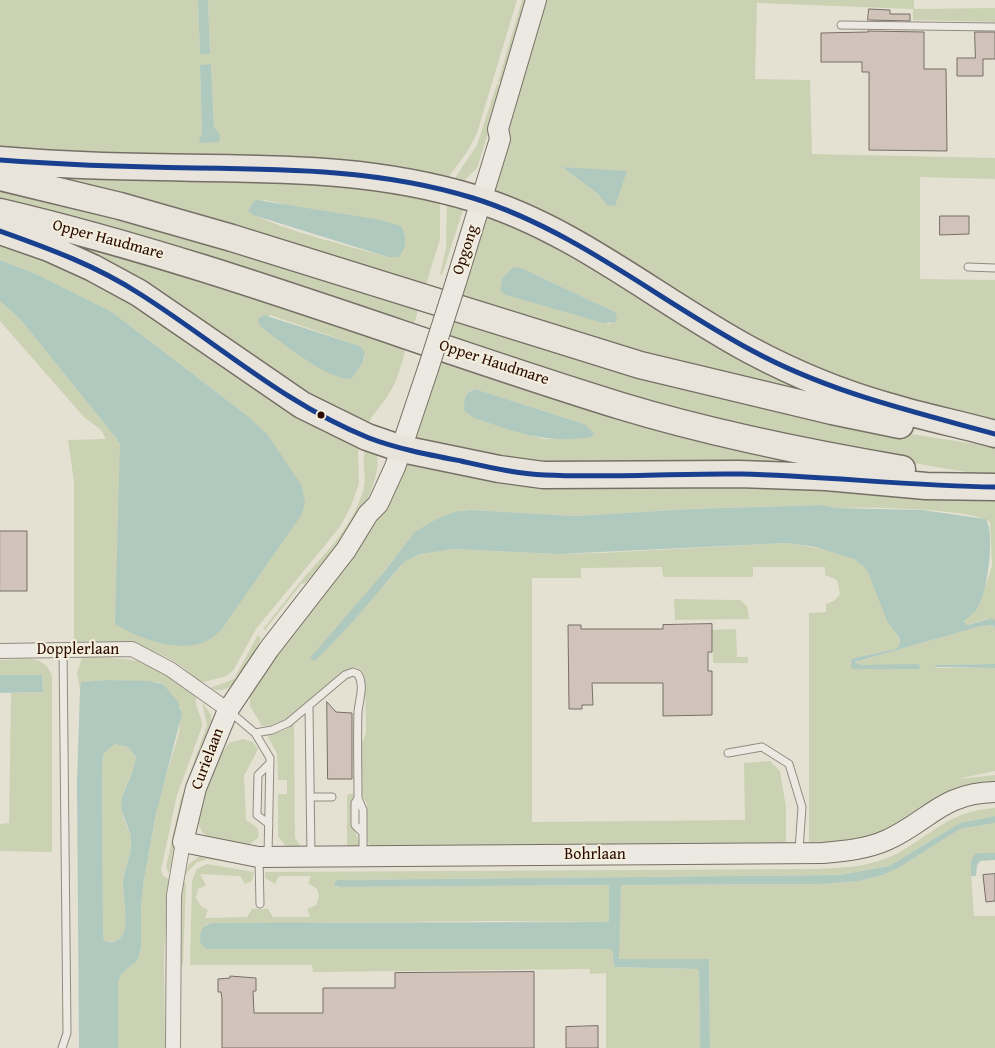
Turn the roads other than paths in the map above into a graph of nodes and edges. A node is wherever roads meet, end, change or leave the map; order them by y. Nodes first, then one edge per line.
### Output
1 (536, 0) edge
2 (841, 25) dead end
3 (995, 27) edge
4 (0, 160) edge
5 (0, 176) edge
6 (477, 199) junction
7 (0, 212) edge
8 (0, 231) edge
9 (968, 267) dead end
10 (995, 268) edge
11 (422, 367) joint
12 (995, 434) edge
13 (995, 440) edge
14 (396, 448) junction
15 (995, 486) edge
16 (63, 649) junction
17 (0, 651) edge
18 (309, 706) junction
19 (228, 710) junction
20 (255, 733) junction
21 (728, 754) dead end
22 (270, 763) junction
23 (995, 792) edge
24 (310, 797) junction
25 (332, 797) dead end
26 (269, 824) junction
27 (182, 842) junction
28 (799, 853) junction
29 (263, 856) junction
30 (310, 856) junction
31 (363, 856) junction
32 (260, 904) dead end
33 (62, 1048) edge
34 (174, 1048) edge

1 - 6 main road, Opgong
2 - 3 lane
4 - 6 highway
5 - 13 highway
6 - 11 main road, Opgong, bridge
6 - 12 highway
7 - 15 highway, Opper Haudmare
8 - 14 highway
9 - 10 lane
11 - 14 main road, Curielaan
14 - 15 highway
14 - 19 main road, Curielaan
16 - 17 street, Dopplerlaan
16 - 19 street, Dopplerlaan
16 - 33 lane
18 - 20 lane
18 - 24 lane
18 - 31 lane
19 - 20 lane
19 - 27 main road, Curielaan
20 - 22 lane
21 - 28 lane
22 - 26 lane
22 - 26 lane
23 - 28 main road, Bohrlaan
24 - 25 lane
24 - 30 lane
26 - 29 lane
27 - 29 main road, Bohrlaan
27 - 34 street, Curielaan
28 - 31 main road, Bohrlaan
29 - 30 main road, Bohrlaan
29 - 32 lane
30 - 31 main road, Bohrlaan

